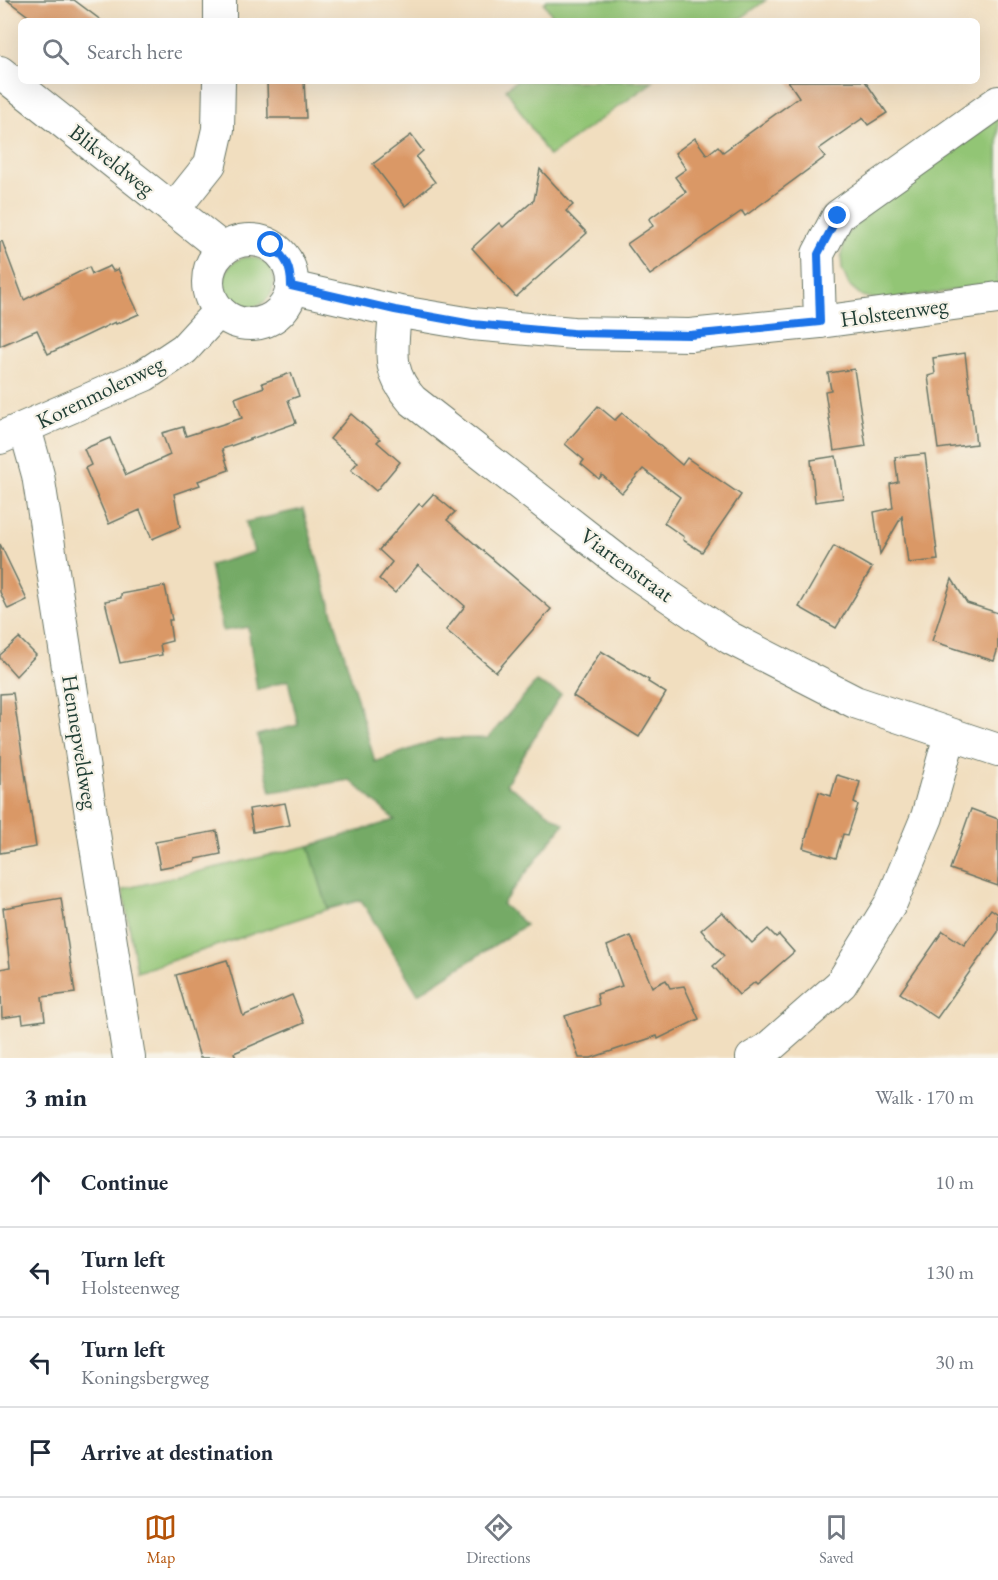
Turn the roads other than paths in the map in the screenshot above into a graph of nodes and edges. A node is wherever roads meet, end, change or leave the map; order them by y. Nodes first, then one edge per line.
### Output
1 (220, 0) edge
2 (220, 18) edge
3 (0, 72) edge
4 (219, 84) edge
5 (998, 102) edge
6 (174, 209) junction
7 (223, 249) junction
8 (291, 286) junction
9 (998, 298) edge
10 (395, 310) junction
11 (219, 311) junction
12 (820, 322) junction
13 (12, 433) edge
14 (950, 735) junction
15 (998, 750) edge
16 (129, 1058) edge
17 (752, 1058) edge

1 - 2 street
3 - 6 street, Blikveldweg
4 - 6 street
5 - 12 street
6 - 7 street, Blikveldweg
7 - 8 street
7 - 11 street
8 - 10 street, Holsteenweg
8 - 11 street
9 - 12 street, Holsteenweg
10 - 12 street, Holsteenweg
10 - 14 street, Viartenstraat
11 - 13 street, Korenmolenweg
13 - 16 street, Hennepveldweg
14 - 15 street, Viartenstraat
14 - 17 street

